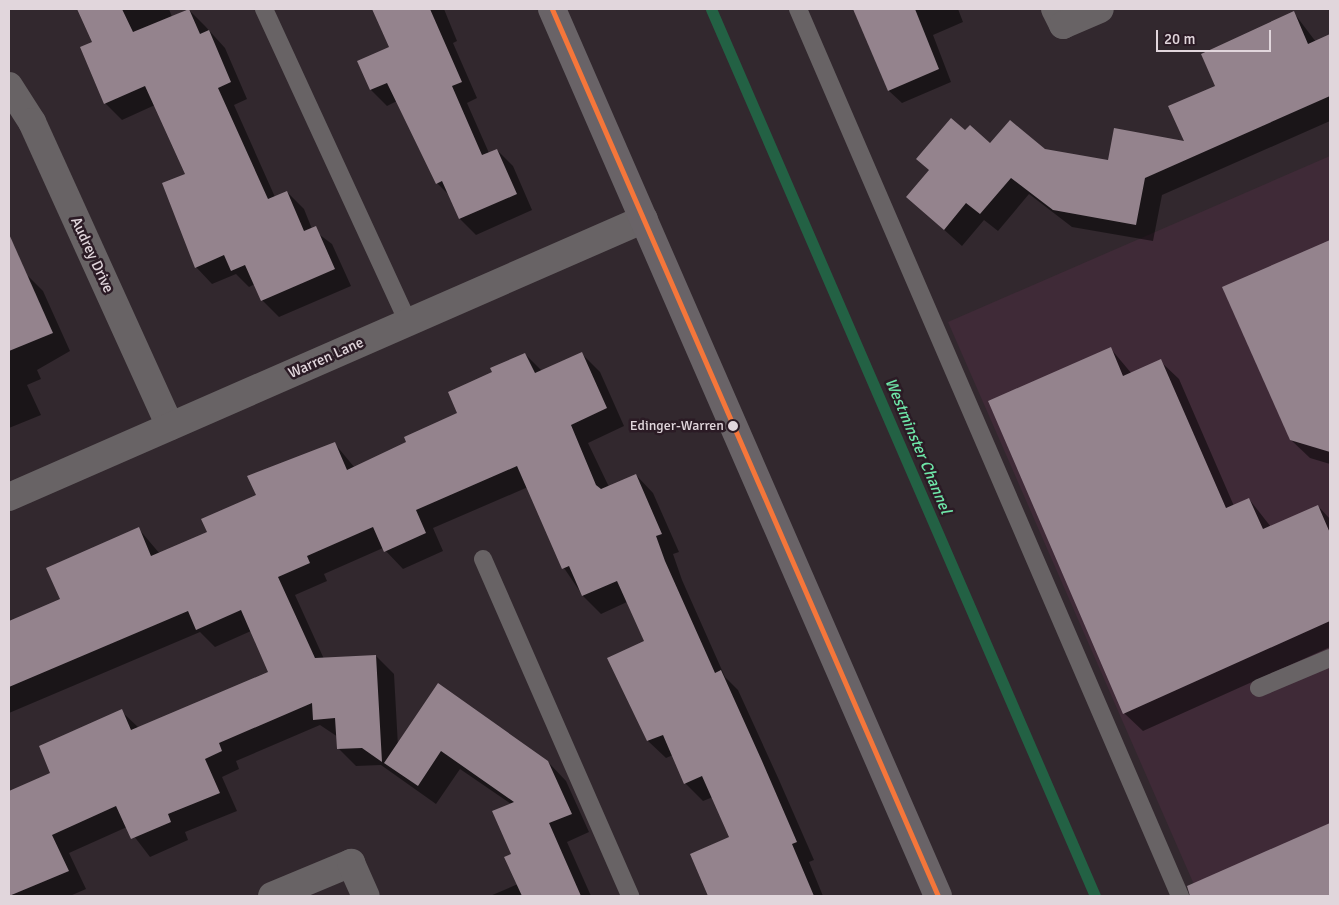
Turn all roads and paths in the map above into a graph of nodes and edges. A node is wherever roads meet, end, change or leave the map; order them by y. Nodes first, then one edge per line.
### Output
1 (264, 9) edge
2 (552, 9) edge
3 (798, 9) edge
4 (1100, 9) edge
5 (1059, 17) edge
6 (9, 86) edge
7 (644, 219) junction
8 (408, 322) junction
9 (170, 426) junction
10 (9, 497) edge
11 (483, 559) dead end
12 (1330, 658) edge
13 (1258, 688) dead end
14 (272, 896) edge
15 (366, 896) edge
16 (630, 896) edge
17 (938, 896) edge
18 (1180, 896) edge

1 - 8 lane
2 - 7 main road
3 - 18 lane
4 - 5 street
6 - 9 street, Audrey Drive
7 - 8 street, Warren Lane
7 - 17 main road
8 - 9 street, Warren Lane
9 - 10 street, Warren Lane
11 - 16 lane
12 - 13 lane
14 - 15 street

